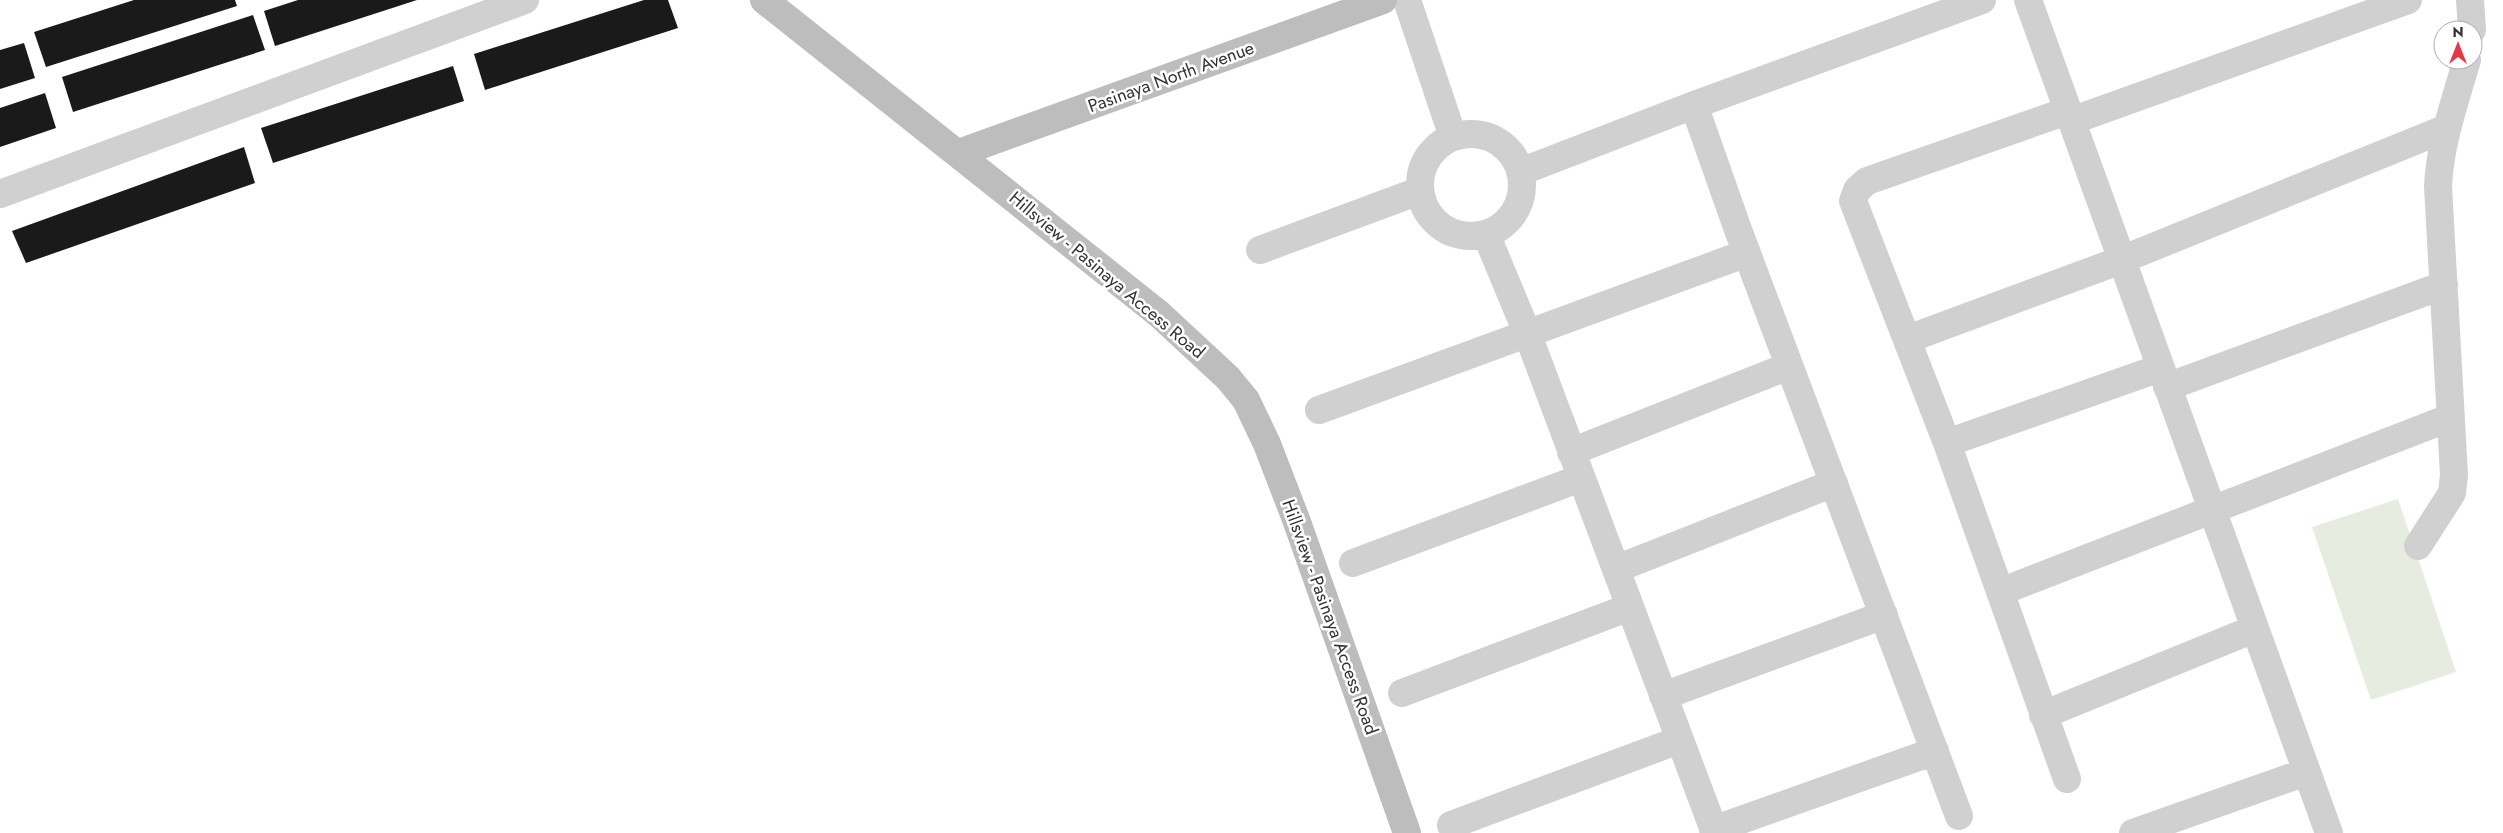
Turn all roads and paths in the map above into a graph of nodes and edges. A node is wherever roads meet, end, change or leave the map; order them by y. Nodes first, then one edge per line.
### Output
1 (525, 0) edge
2 (764, 0) edge
3 (1383, 0) edge
4 (1407, 0) edge
5 (1982, 0) edge
6 (2028, 0) edge
7 (2408, 0) edge
8 (2470, 0) edge
9 (2471, 20) edge
10 (2464, 70) edge
11 (1694, 105) junction
12 (2069, 116) junction
13 (2447, 128) junction
14 (1454, 137) junction
15 (959, 153) junction
16 (1520, 172) junction
17 (1419, 191) junction
18 (0, 194) edge
19 (1486, 234) junction
20 (1260, 250) dead end
21 (1747, 254) junction
22 (2121, 260) junction
23 (2444, 285) junction
24 (1528, 335) junction
25 (1908, 339) junction
26 (1789, 366) junction
27 (2163, 378) junction
28 (1319, 410) dead end
29 (2449, 418) junction
30 (1947, 443) junction
31 (1571, 452) junction
32 (1581, 478) junction
33 (1834, 483) junction
34 (2211, 509) junction
35 (2418, 546) dead end
36 (1353, 563) dead end
37 (1616, 569) junction
38 (2000, 592) junction
39 (1630, 607) junction
40 (1884, 615) junction
41 (2254, 629) junction
42 (1402, 693) dead end
43 (1663, 696) junction
44 (2043, 715) junction
45 (1679, 740) junction
46 (1935, 751) junction
47 (2306, 772) junction
48 (2066, 779) dead end
49 (1959, 816) dead end
50 (2192, 823) edge
51 (1451, 825) dead end
52 (1714, 832) edge
53 (1407, 833) edge
54 (2133, 833) edge
55 (2329, 833) edge

1 - 18 street
2 - 15 street, Hillsview - Pasinaya Access Road
3 - 15 street, Pasinaya North Avenue
4 - 14 street
5 - 11 street
6 - 12 street
7 - 12 street
8 - 9 street
10 - 13 street
11 - 16 street
11 - 21 street
12 - 22 street
12 - 25 street
13 - 22 street
13 - 23 street
14 - 16 street
14 - 17 street
15 - 53 street, Hillsview - Pasinaya Access Road
16 - 19 street
17 - 19 street
17 - 20 street
19 - 24 street
21 - 24 street
21 - 26 street
22 - 25 street
22 - 27 street
23 - 27 street
23 - 29 street
24 - 28 street
24 - 31 street
25 - 30 street
26 - 31 street
26 - 33 street
27 - 30 street
27 - 34 street
29 - 34 street
29 - 35 street
30 - 38 street
31 - 32 street
32 - 36 street
32 - 37 street
33 - 37 street
33 - 40 street
34 - 38 street
34 - 41 street
37 - 39 street
38 - 44 street
39 - 42 street
39 - 43 street
40 - 43 street
40 - 46 street
41 - 44 street
41 - 47 street
43 - 45 street
44 - 48 street
45 - 51 street
45 - 52 street
46 - 49 street
46 - 52 street
47 - 50 street
47 - 55 street
50 - 54 street

